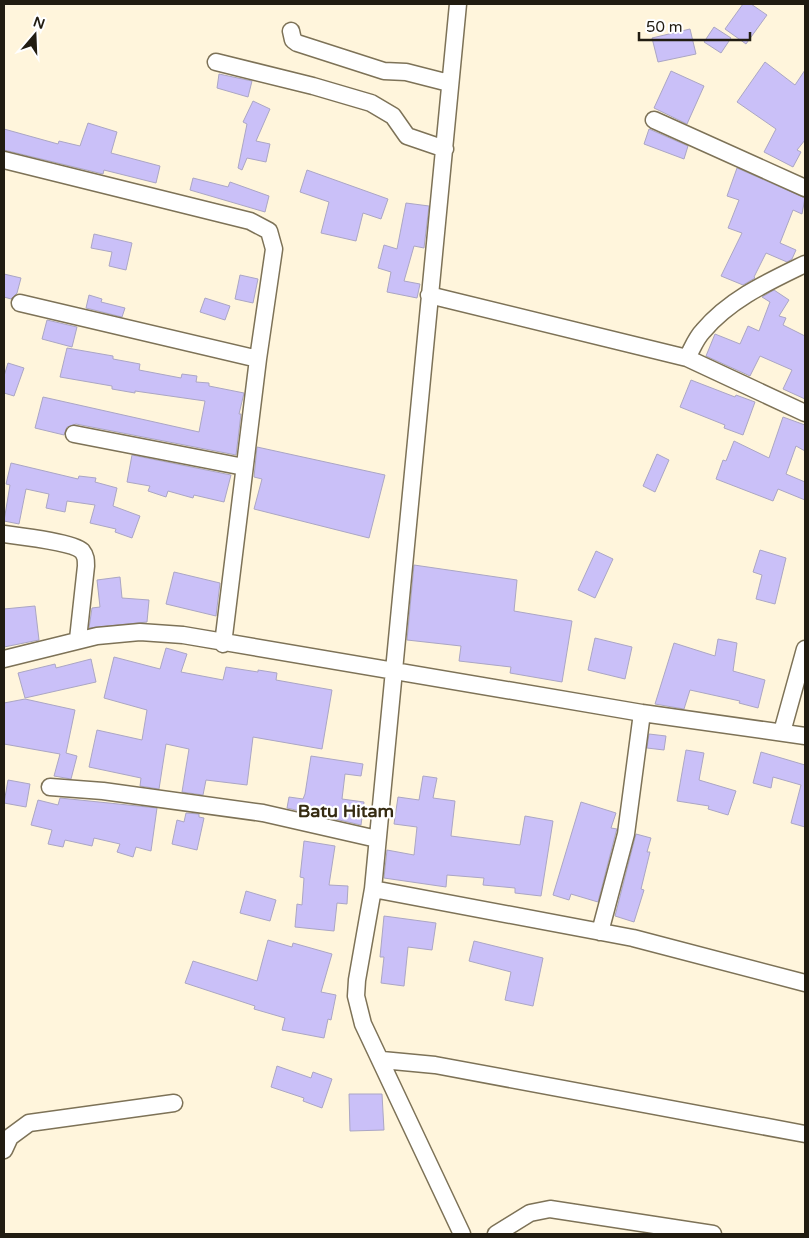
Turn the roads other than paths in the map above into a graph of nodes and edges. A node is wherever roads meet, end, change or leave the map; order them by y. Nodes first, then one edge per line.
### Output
1 (458, 4) edge
2 (291, 31) dead end
3 (216, 62) dead end
4 (449, 83) junction
5 (654, 120) dead end
6 (445, 149) junction
7 (4, 160) edge
8 (805, 188) edge
9 (805, 264) edge
10 (429, 295) junction
11 (20, 303) dead end
12 (687, 358) junction
13 (258, 359) junction
14 (805, 413) edge
15 (74, 434) dead end
16 (244, 467) junction
17 (4, 534) edge
18 (78, 640) junction
19 (223, 644) junction
20 (805, 649) edge
21 (4, 659) edge
22 (393, 671) junction
23 (642, 714) junction
24 (782, 732) junction
25 (805, 736) edge
26 (50, 787) dead end
27 (377, 839) junction
28 (372, 889) junction
29 (600, 932) junction
30 (805, 983) edge
31 (382, 1060) junction
32 (174, 1103) dead end
33 (805, 1134) edge
34 (4, 1150) edge
35 (462, 1234) edge
36 (496, 1234) edge
37 (713, 1234) edge

1 - 4 street
2 - 4 street
3 - 6 street
4 - 6 street
5 - 8 street
6 - 10 street
7 - 13 street
9 - 12 street
10 - 12 street
10 - 22 street
11 - 13 street
12 - 14 street
13 - 16 street
15 - 16 street
16 - 19 street
17 - 18 street
18 - 19 street
18 - 21 street
19 - 22 street
20 - 24 street
22 - 23 street
22 - 27 street
23 - 24 street
23 - 29 street
24 - 25 street
26 - 27 street
27 - 28 street
28 - 29 street
28 - 31 street
29 - 30 street
31 - 33 street
31 - 35 street
32 - 34 street
36 - 37 street

